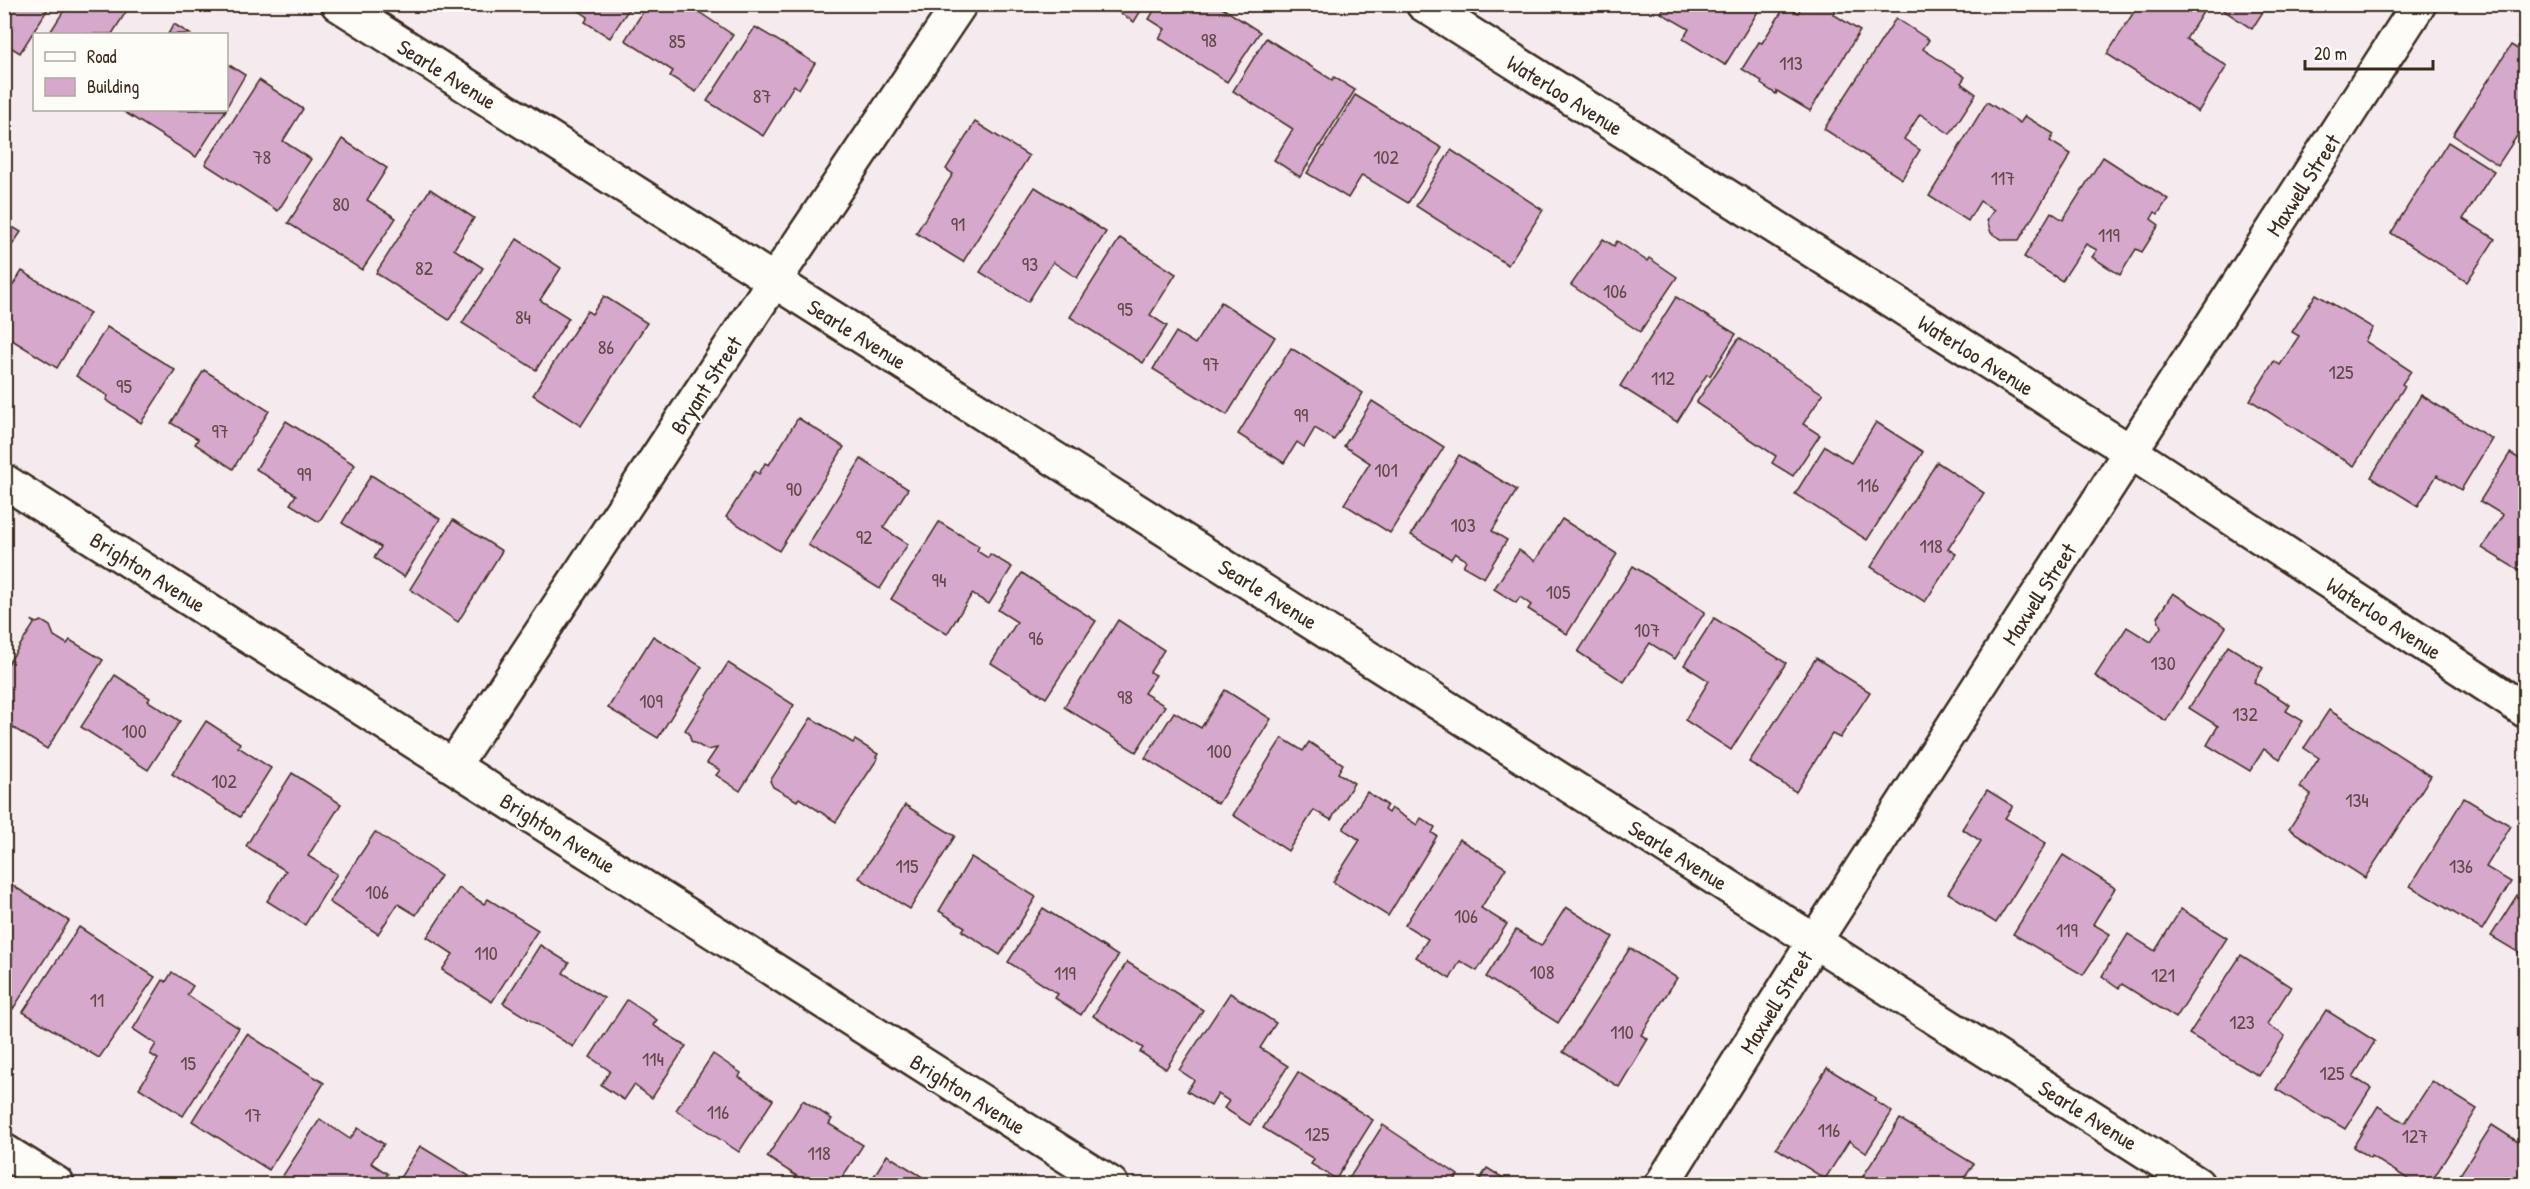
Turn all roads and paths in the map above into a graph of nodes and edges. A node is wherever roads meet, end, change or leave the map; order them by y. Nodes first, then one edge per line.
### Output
1 (338, 4) edge
2 (960, 4) edge
3 (1423, 4) edge
4 (2419, 4) edge
5 (774, 281) junction
6 (2131, 452) junction
7 (4, 481) edge
8 (2526, 711) edge
9 (453, 766) junction
10 (1815, 942) junction
11 (4, 1151) edge
12 (57, 1185) edge
13 (1111, 1185) edge
14 (1662, 1185) edge
15 (2197, 1185) edge

1 - 5 street, Searle Avenue
2 - 5 street, Bryant Street
3 - 6 street, Waterloo Avenue
4 - 6 street, Maxwell Street
5 - 9 street, Bryant Street
5 - 10 street, Searle Avenue
6 - 8 street, Waterloo Avenue
6 - 10 street, Maxwell Street
7 - 9 street, Brighton Avenue
9 - 13 street, Brighton Avenue
10 - 14 street, Maxwell Street
10 - 15 street, Searle Avenue
11 - 12 street

